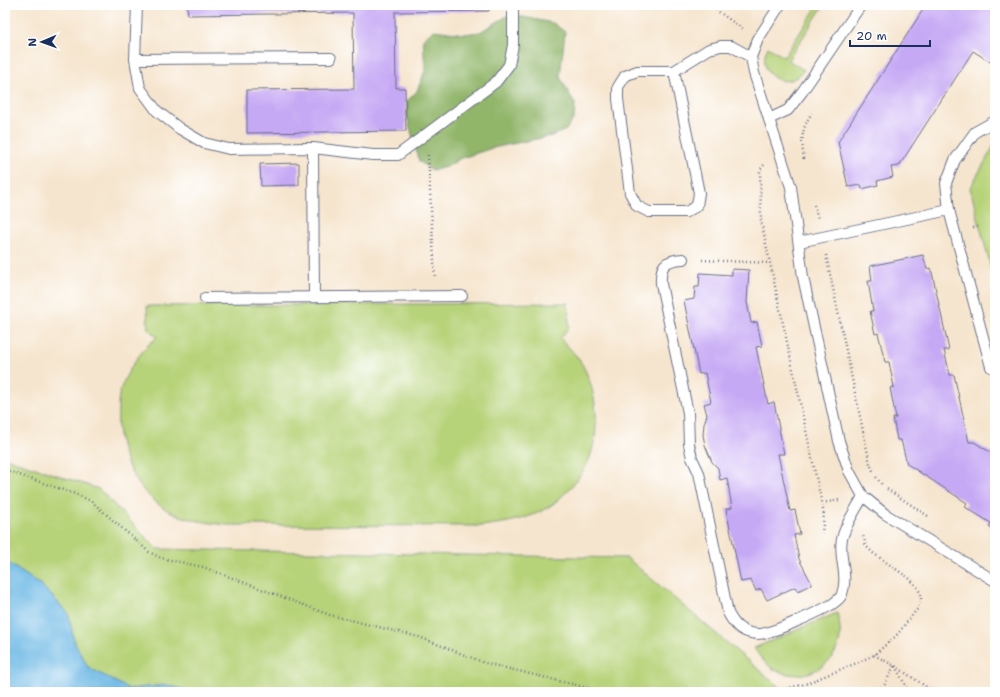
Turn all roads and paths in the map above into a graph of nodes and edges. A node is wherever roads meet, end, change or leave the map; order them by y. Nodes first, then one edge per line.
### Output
1 (137, 5) edge
2 (513, 5) edge
3 (709, 5) edge
4 (780, 5) edge
5 (861, 5) edge
6 (758, 39) junction
7 (751, 57) junction
8 (331, 58) dead end
9 (135, 59) junction
10 (674, 71) junction
11 (816, 107) dead end
12 (769, 119) junction
13 (995, 121) edge
14 (313, 148) junction
15 (779, 148) junction
16 (398, 155) junction
17 (805, 166) dead end
18 (814, 202) dead end
19 (949, 210) junction
20 (822, 237) junction
21 (799, 242) junction
22 (683, 259) dead end
23 (702, 260) dead end
24 (770, 263) junction
25 (436, 296) junction
26 (462, 296) dead end
27 (314, 297) junction
28 (205, 298) dead end
29 (995, 370) edge
30 (5, 470) edge
31 (863, 496) junction
32 (853, 515) junction
33 (931, 518) dead end
34 (822, 534) dead end
35 (995, 581) edge
36 (874, 655) junction
37 (895, 666) junction
38 (605, 692) edge
39 (770, 692) edge
40 (880, 692) edge
41 (910, 692) edge
42 (934, 692) edge

1 - 9 lane
2 - 16 lane
3 - 6 path
4 - 6 lane
5 - 12 lane
6 - 7 lane
7 - 10 lane
7 - 12 lane
8 - 9 lane
9 - 14 lane
10 - 10 lane
11 - 17 path
12 - 15 lane
13 - 19 lane
14 - 16 lane
14 - 27 lane
15 - 21 lane
15 - 24 path
16 - 25 path
18 - 20 path
19 - 20 lane
19 - 29 lane
20 - 21 lane
20 - 33 path
21 - 31 lane
22 - 32 lane
23 - 24 path
24 - 34 path
25 - 26 lane
25 - 27 lane
27 - 28 lane
30 - 38 path
31 - 32 lane
31 - 35 lane
32 - 36 path
36 - 37 path
36 - 39 path
37 - 40 path
37 - 41 path
37 - 42 path

